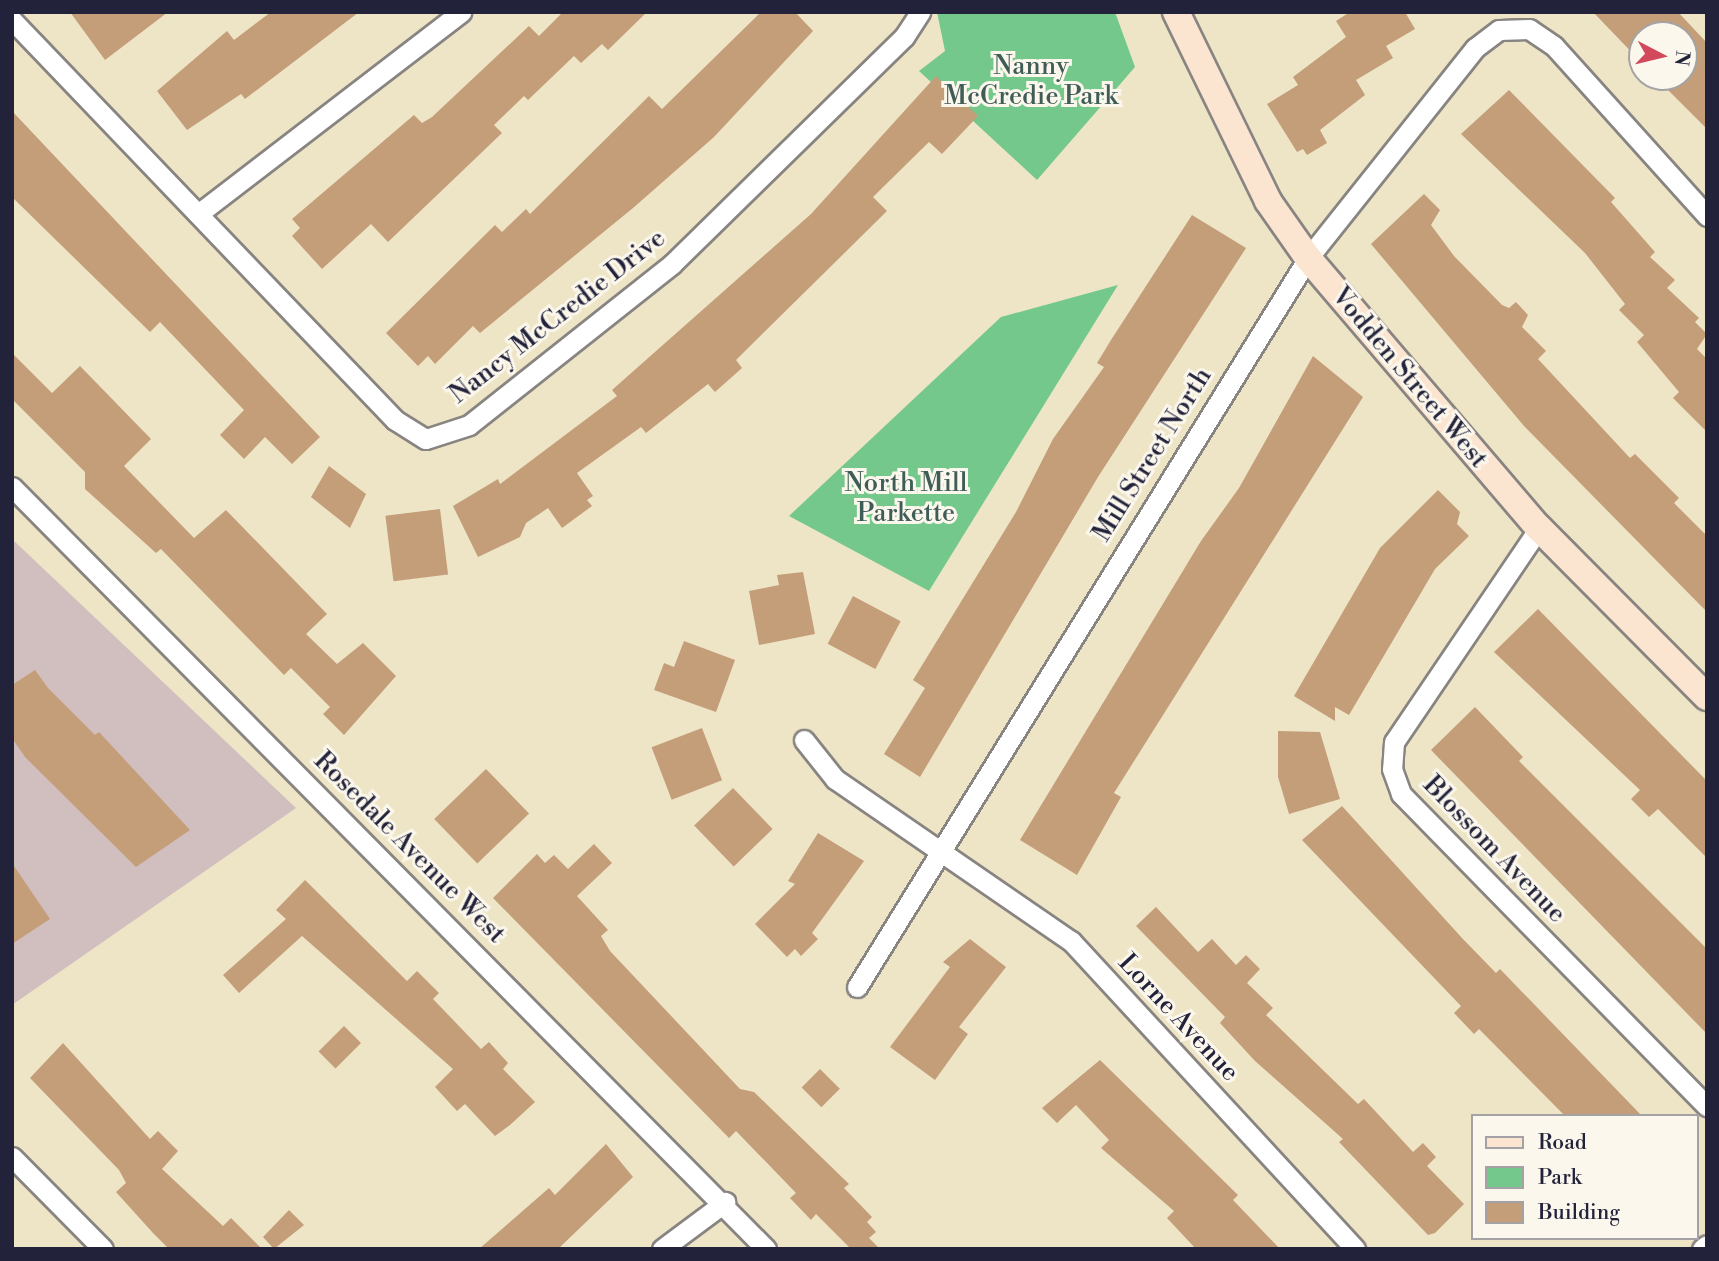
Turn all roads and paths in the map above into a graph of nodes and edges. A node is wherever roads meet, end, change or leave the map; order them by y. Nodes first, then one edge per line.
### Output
1 (461, 12) edge
2 (920, 12) edge
3 (1177, 12) edge
4 (12, 20) edge
5 (198, 214) junction
6 (1707, 216) edge
7 (1308, 258) junction
8 (12, 487) edge
9 (1539, 528) junction
10 (1707, 697) edge
11 (804, 740) dead end
12 (940, 849) junction
13 (857, 987) dead end
14 (1707, 1106) edge
15 (12, 1157) edge
16 (725, 1202) junction
17 (1707, 1245) edge
18 (103, 1249) edge
19 (662, 1249) edge
20 (766, 1249) edge
21 (1355, 1249) edge
22 (1702, 1249) edge

1 - 5 street
2 - 5 street, Nancy McCredie Drive
3 - 7 street, Vodden Street West
4 - 5 street, Nancy McCredie Drive
6 - 7 street, Mill Street North
7 - 9 street, Vodden Street West
7 - 12 street, Mill Street North
8 - 16 street, Rosedale Avenue West
9 - 10 street, Vodden Street West
9 - 14 street, Blossom Avenue
11 - 12 street, Lorne Avenue
12 - 13 street, Mill Street North
12 - 21 street, Lorne Avenue
15 - 18 street
16 - 19 street
16 - 20 street, Rosedale Avenue West
17 - 22 street

